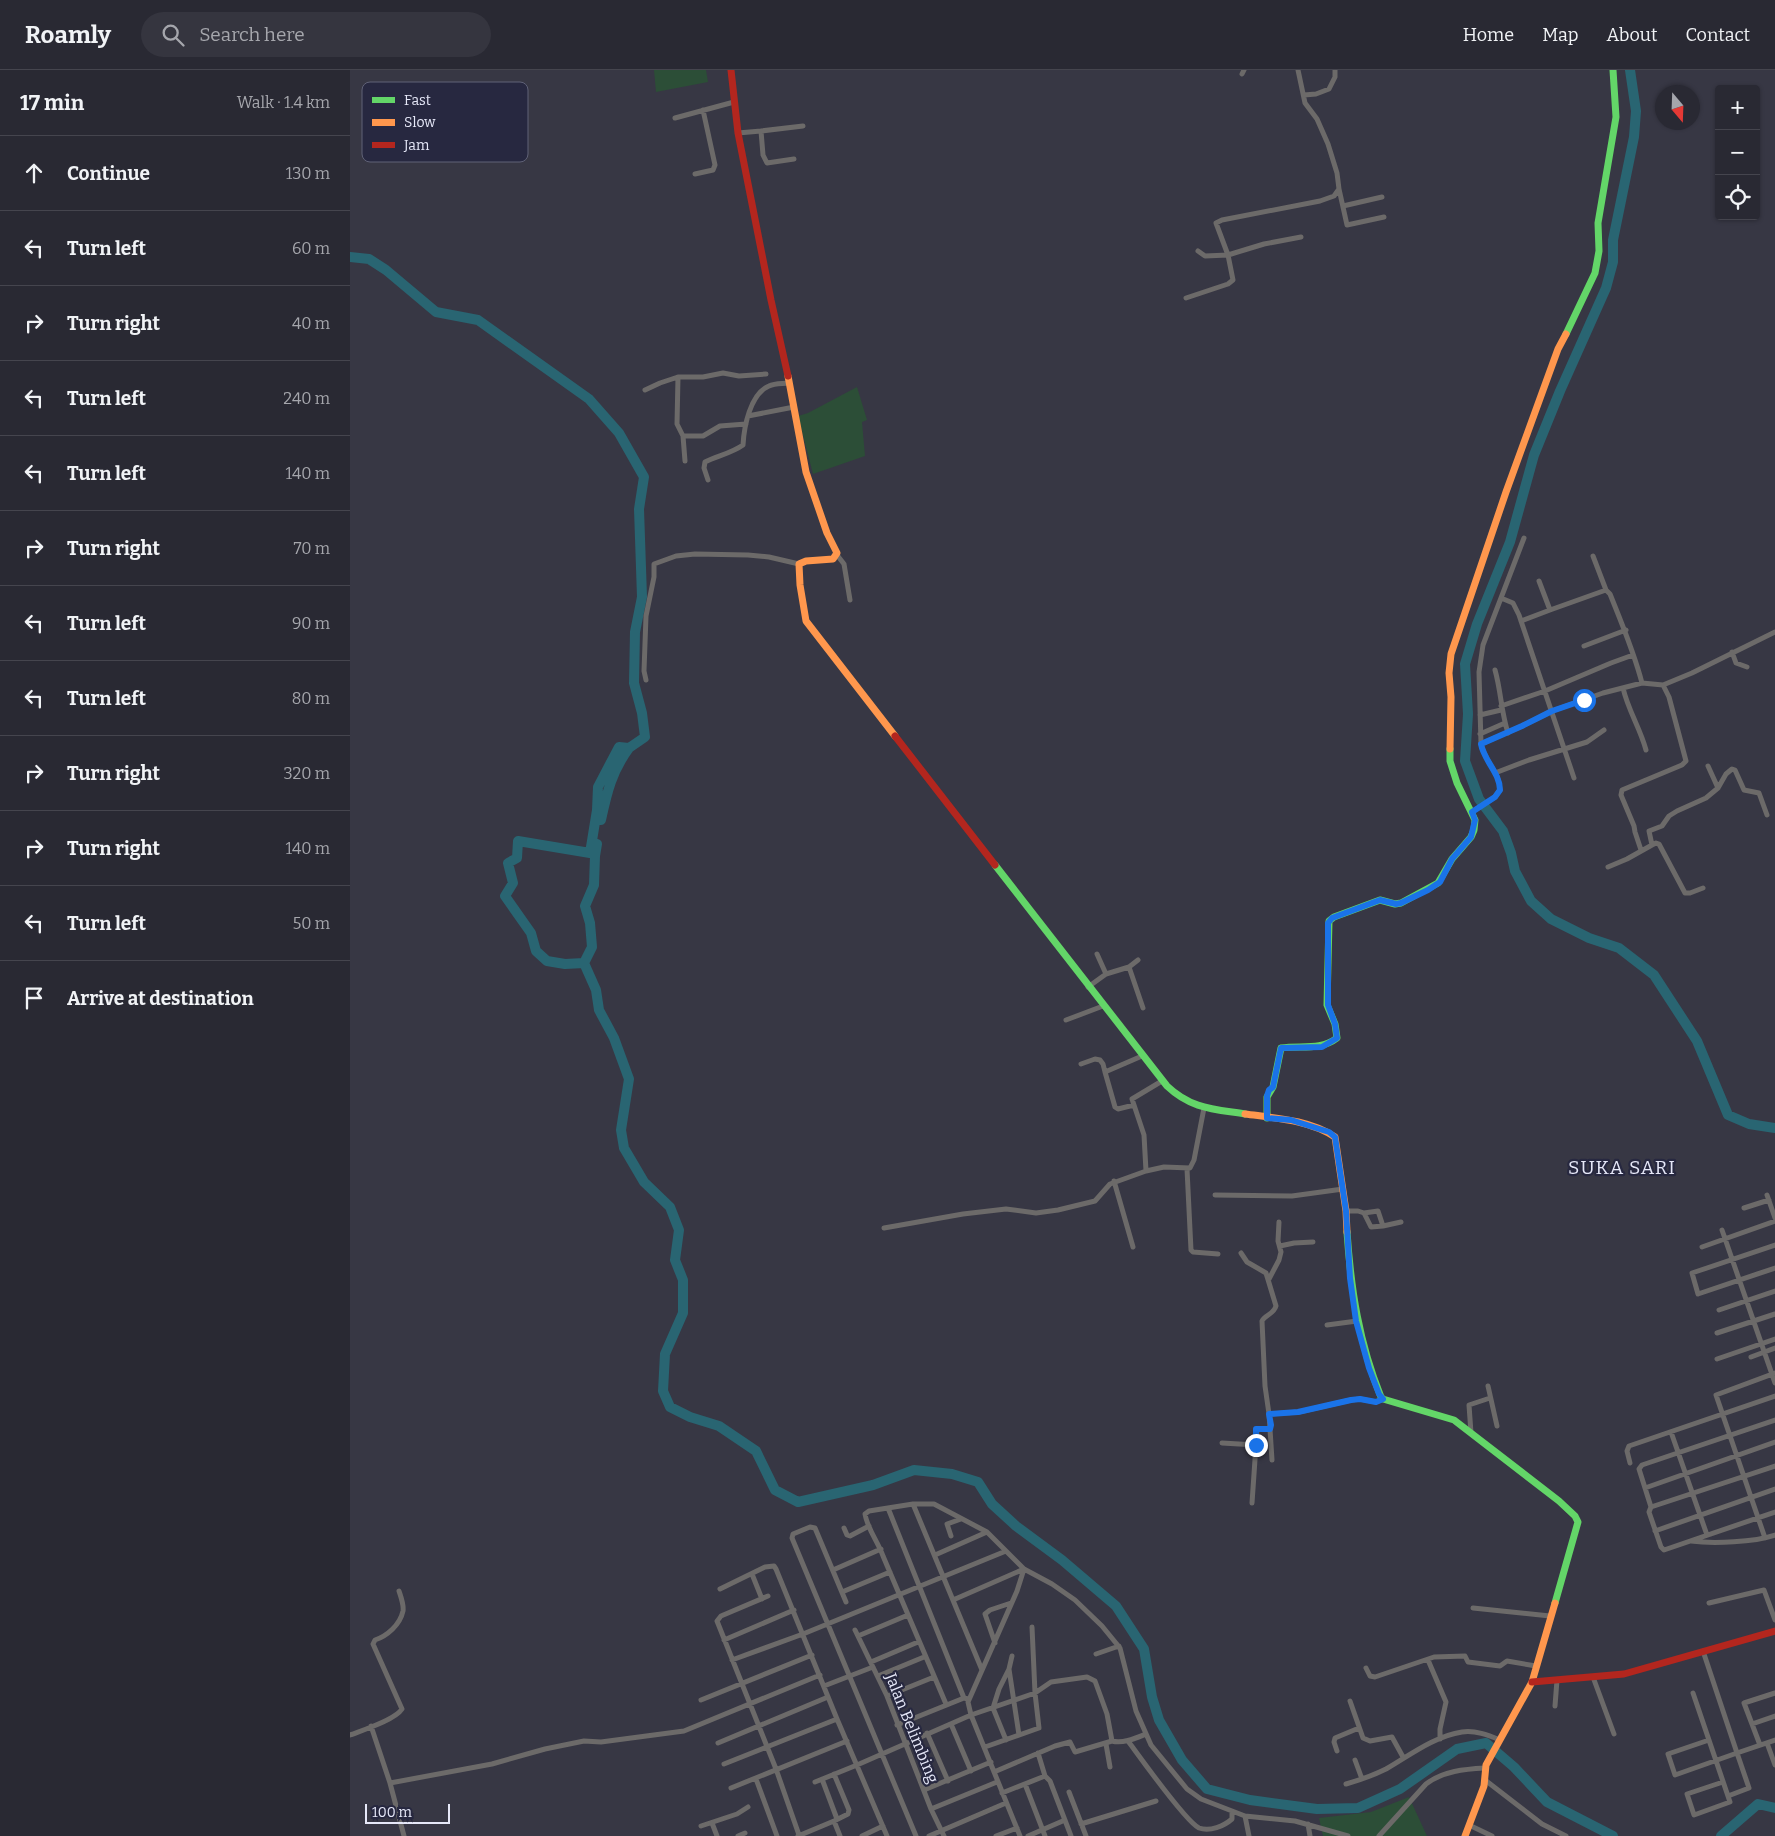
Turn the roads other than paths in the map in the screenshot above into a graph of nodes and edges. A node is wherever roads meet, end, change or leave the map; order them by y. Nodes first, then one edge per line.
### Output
1 (731, 70) edge
2 (1298, 70) edge
3 (1335, 70) edge
4 (1613, 70) edge
5 (1304, 96) junction
6 (734, 102) junction
7 (704, 110) junction
8 (675, 118) dead end
9 (803, 126) dead end
10 (761, 131) junction
11 (738, 133) junction
12 (794, 159) dead end
13 (695, 174) dead end
14 (1339, 189) junction
15 (1382, 197) dead end
16 (1343, 206) junction
17 (1384, 217) dead end
18 (1301, 236) dead end
19 (1198, 251) dead end
20 (1228, 255) junction
21 (1186, 298) dead end
22 (766, 374) dead end
23 (678, 377) junction
24 (789, 383) junction
25 (645, 390) dead end
26 (794, 407) junction
27 (748, 416) junction
28 (746, 424) junction
29 (683, 436) junction
30 (685, 461) dead end
31 (708, 480) dead end
32 (1524, 538) dead end
33 (837, 555) junction
34 (1593, 556) dead end
35 (799, 564) junction
36 (1540, 582) dead end
37 (1606, 590) junction
38 (1501, 598) junction
39 (850, 600) dead end
40 (1550, 610) junction
41 (1521, 621) junction
42 (1626, 630) junction
43 (1775, 632) edge
44 (1584, 646) dead end
45 (1732, 652) junction
46 (1633, 655) junction
47 (1747, 668) dead end
48 (1495, 670) dead end
49 (646, 680) dead end
50 (1642, 683) junction
51 (1663, 685) junction
52 (1623, 688) junction
53 (1545, 691) junction
54 (1501, 708) junction
55 (1552, 711) junction
56 (1480, 715) junction
57 (1505, 724) junction
58 (1604, 730) dead end
59 (1508, 732) junction
60 (1480, 734) junction
61 (1481, 744) junction
62 (1564, 748) junction
63 (1646, 750) dead end
64 (1708, 766) dead end
65 (1495, 773) junction
66 (1574, 778) dead end
67 (1718, 788) junction
68 (1475, 810) junction
69 (1766, 815) dead end
70 (1652, 845) junction
71 (1641, 850) junction
72 (1608, 867) dead end
73 (1703, 888) dead end
74 (1096, 954) dead end
75 (1138, 960) dead end
76 (1129, 967) junction
77 (1106, 974) junction
78 (1088, 987) junction
79 (1103, 1006) junction
80 (1143, 1008) dead end
81 (1066, 1020) dead end
82 (1142, 1056) junction
83 (1081, 1064) dead end
84 (1105, 1072) junction
85 (1162, 1081) junction
86 (1134, 1104) junction
87 (1204, 1108) junction
88 (1267, 1118) junction
89 (1187, 1169) junction
90 (1146, 1170) junction
91 (1114, 1181) junction
92 (1343, 1189) junction
93 (1215, 1195) dead end
94 (1744, 1208) dead end
95 (1346, 1211) junction
96 (1364, 1213) junction
97 (1775, 1220) edge
98 (1279, 1222) dead end
99 (1401, 1222) dead end
100 (1383, 1226) junction
101 (884, 1228) dead end
102 (1722, 1230) dead end
103 (1725, 1238) junction
104 (1313, 1242) dead end
105 (1775, 1245) edge
106 (1280, 1246) junction
107 (1133, 1247) dead end
108 (1702, 1247) dead end
109 (1241, 1253) dead end
110 (1218, 1254) dead end
111 (1733, 1259) junction
112 (1775, 1268) edge
113 (1269, 1279) junction
114 (1740, 1280) junction
115 (1775, 1290) edge
116 (1747, 1300) junction
117 (1718, 1310) dead end
118 (1775, 1314) edge
119 (1356, 1321) junction
120 (1754, 1321) junction
121 (1327, 1324) dead end
122 (1717, 1333) dead end
123 (1775, 1339) edge
124 (1762, 1344) junction
125 (1775, 1348) edge
126 (1764, 1352) junction
127 (1751, 1357) dead end
128 (1717, 1359) dead end
129 (1773, 1373) edge
130 (1775, 1383) edge
131 (1488, 1386) dead end
132 (1775, 1396) edge
133 (1490, 1398) junction
134 (1383, 1399) junction
135 (1269, 1414) junction
136 (1722, 1415) junction
137 (1775, 1420) edge
138 (1497, 1426) dead end
139 (1270, 1429) junction
140 (1671, 1432) junction
141 (1471, 1433) junction
142 (1729, 1436) junction
143 (1775, 1442) edge
144 (1222, 1443) dead end
145 (1256, 1445) junction
146 (1678, 1452) junction
147 (1736, 1455) junction
148 (1272, 1460) dead end
149 (1630, 1464) dead end
150 (1775, 1466) edge
151 (1686, 1473) junction
152 (1744, 1476) junction
153 (1645, 1488) junction
154 (1775, 1489) edge
155 (1693, 1494) junction
156 (1750, 1497) junction
157 (1252, 1503) dead end
158 (913, 1504) junction
159 (1651, 1507) junction
160 (888, 1508) junction
161 (1775, 1512) edge
162 (1700, 1514) junction
163 (1757, 1518) junction
164 (961, 1519) junction
165 (869, 1526) junction
166 (844, 1528) dead end
167 (1655, 1531) junction
168 (987, 1532) junction
169 (1707, 1535) junction
170 (1775, 1535) edge
171 (951, 1536) dead end
172 (1765, 1538) junction
173 (1690, 1541) junction
174 (880, 1549) junction
175 (1006, 1551) junction
176 (935, 1555) junction
177 (1024, 1569) junction
178 (833, 1570) junction
179 (890, 1572) junction
180 (752, 1574) junction
181 (943, 1576) junction
182 (920, 1586) junction
183 (720, 1589) dead end
184 (399, 1591) dead end
185 (842, 1592) junction
186 (900, 1594) junction
187 (768, 1596) dead end
188 (762, 1599) junction
189 (953, 1600) junction
190 (846, 1602) dead end
191 (1011, 1603) junction
192 (1709, 1603) dead end
193 (1473, 1608) dead end
194 (794, 1610) junction
195 (908, 1615) junction
196 (1550, 1616) junction
197 (1775, 1620) edge
198 (828, 1623) junction
199 (1032, 1627) dead end
200 (855, 1630) dead end
201 (1775, 1631) edge
202 (803, 1634) junction
203 (858, 1636) junction
204 (724, 1640) junction
205 (918, 1642) junction
206 (995, 1643) junction
207 (1119, 1646) junction
208 (1702, 1651) junction
209 (1096, 1654) dead end
210 (812, 1655) junction
211 (1012, 1656) dead end
212 (924, 1657) junction
213 (732, 1660) junction
214 (1428, 1660) junction
215 (872, 1664) junction
216 (1536, 1666) junction
217 (1366, 1668) dead end
218 (1009, 1669) junction
219 (982, 1670) junction
220 (820, 1675) junction
221 (850, 1675) junction
222 (878, 1676) junction
223 (934, 1677) junction
224 (1593, 1677) junction
225 (1557, 1680) junction
226 (1532, 1682) junction
227 (741, 1683) junction
228 (824, 1686) junction
229 (1035, 1693) junction
230 (1692, 1693) dead end
231 (1775, 1693) edge
232 (887, 1696) junction
233 (828, 1697) junction
234 (966, 1698) junction
235 (701, 1700) dead end
236 (1014, 1700) junction
237 (1350, 1702) dead end
238 (750, 1704) junction
239 (946, 1704) junction
240 (1555, 1706) dead end
241 (993, 1708) junction
242 (971, 1715) junction
243 (1775, 1716) edge
244 (837, 1719) junction
245 (951, 1724) junction
246 (1752, 1724) junction
247 (897, 1725) junction
248 (371, 1726) junction
249 (759, 1726) junction
250 (1359, 1728) junction
251 (927, 1733) junction
252 (1146, 1734) junction
253 (1614, 1734) dead end
254 (350, 1735) edge
255 (1019, 1735) junction
256 (1440, 1739) junction
257 (1006, 1740) junction
258 (1709, 1740) junction
259 (1775, 1740) edge
260 (847, 1741) junction
261 (1128, 1741) junction
262 (1109, 1742) junction
263 (1498, 1742) junction
264 (718, 1743) dead end
265 (1767, 1743) junction
266 (905, 1744) junction
267 (1760, 1746) junction
268 (985, 1747) junction
269 (768, 1748) junction
270 (1337, 1751) dead end
271 (1737, 1753) junction
272 (882, 1754) junction
273 (1038, 1754) junction
274 (1404, 1757) junction
275 (1355, 1760) dead end
276 (1716, 1761) junction
277 (991, 1762) junction
278 (724, 1764) dead end
279 (857, 1765) junction
280 (1486, 1766) junction
281 (1775, 1766) edge
282 (1110, 1767) dead end
283 (776, 1769) junction
284 (970, 1771) junction
285 (994, 1772) junction
286 (834, 1774) junction
287 (1045, 1776) junction
288 (756, 1778) junction
289 (822, 1779) junction
290 (1362, 1779) junction
291 (1484, 1780) junction
292 (948, 1781) junction
293 (390, 1782) junction
294 (815, 1782) dead end
295 (997, 1782) junction
296 (1723, 1782) junction
297 (1025, 1784) junction
298 (1346, 1784) dead end
299 (731, 1788) dead end
300 (924, 1790) junction
301 (1069, 1792) dead end
302 (1002, 1793) junction
303 (1728, 1796) junction
304 (1156, 1801) dead end
305 (1006, 1803) junction
306 (748, 1806) dead end
307 (931, 1809) junction
308 (1232, 1812) junction
309 (1245, 1816) junction
310 (836, 1820) junction
311 (1065, 1820) junction
312 (712, 1823) junction
313 (1081, 1824) junction
314 (1308, 1824) junction
315 (1469, 1825) junction
316 (701, 1826) dead end
317 (883, 1826) junction
318 (1017, 1828) junction
319 (942, 1830) junction
320 (745, 1833) dead end
321 (1044, 1833) edge
322 (404, 1836) edge
323 (717, 1836) edge
324 (738, 1836) edge
325 (777, 1836) edge
326 (798, 1836) edge
327 (840, 1836) edge
328 (862, 1836) edge
329 (887, 1836) edge
330 (916, 1836) edge
331 (929, 1836) edge
332 (944, 1836) edge
333 (996, 1836) edge
334 (1020, 1836) edge
335 (1028, 1836) edge
336 (1070, 1836) edge
337 (1086, 1836) edge
338 (1249, 1836) edge
339 (1310, 1836) edge
340 (1348, 1836) edge
341 (1379, 1836) edge
342 (1465, 1836) edge
343 (1492, 1836) edge
344 (1566, 1836) edge

1 - 6 street
2 - 5 street
3 - 5 street
4 - 68 street
5 - 14 street
6 - 7 street
6 - 11 street
7 - 8 street
7 - 13 street
9 - 10 street
10 - 11 street
10 - 12 street
11 - 24 street
14 - 16 street
14 - 20 street
15 - 16 street
16 - 17 street
18 - 20 street
19 - 20 street
20 - 21 street
22 - 23 street
23 - 25 street
23 - 29 street
24 - 26 street
24 - 27 street
26 - 27 street
26 - 33 street
27 - 28 street
28 - 29 street
28 - 31 street
29 - 30 street
32 - 38 street
33 - 35 street
33 - 39 street
34 - 37 street
35 - 49 street
35 - 78 street
36 - 40 street
37 - 40 street
37 - 42 street
38 - 41 street
38 - 56 street
40 - 41 street
41 - 53 street
42 - 44 street
42 - 46 street
43 - 45 street
45 - 47 street
45 - 51 street
46 - 50 street
46 - 53 street
48 - 54 street
50 - 51 street
50 - 52 street
51 - 71 street
52 - 55 street
52 - 63 street
53 - 54 street
53 - 55 street
54 - 56 street
54 - 57 street
55 - 59 street
55 - 62 street
56 - 60 street
57 - 59 street
57 - 60 street
58 - 62 street
59 - 61 street
60 - 61 street
61 - 65 street
62 - 65 street
62 - 66 street
64 - 67 street
65 - 68 street
67 - 69 street
67 - 70 street
68 - 88 street
70 - 71 street
70 - 73 street
71 - 72 street
74 - 77 street
75 - 76 street
76 - 77 street
76 - 80 street
77 - 78 street
78 - 79 street
79 - 81 street
79 - 82 street
82 - 84 street
82 - 85 street
83 - 84 street
84 - 86 street
85 - 86 street
85 - 87 street
86 - 90 street
87 - 88 street
87 - 89 street
88 - 92 street
89 - 90 street
89 - 110 street
90 - 91 street
91 - 101 street
91 - 107 street
92 - 93 street
92 - 95 street
94 - 97 street
95 - 96 street
95 - 119 street
96 - 100 street
96 - 100 street
97 - 103 street
98 - 106 street
99 - 100 street
102 - 103 street
103 - 108 street
103 - 111 street
104 - 106 street
105 - 111 street
106 - 113 street
109 - 113 street
111 - 114 street
111 - 114 street
112 - 114 street
113 - 135 street
114 - 116 street
115 - 116 street
116 - 117 street
116 - 120 street
118 - 120 street
119 - 121 street
119 - 134 street
120 - 122 street
120 - 124 street
123 - 124 street
124 - 126 street
124 - 128 street
125 - 126 street
126 - 127 street
126 - 129 street
129 - 130 street
129 - 136 street
131 - 133 street
132 - 136 street
133 - 138 street
133 - 141 street
134 - 135 street
134 - 141 street
135 - 139 street
136 - 140 street
136 - 142 street
137 - 142 street
139 - 145 street
139 - 148 street
140 - 146 street
140 - 149 street
141 - 196 street
142 - 146 street
142 - 147 street
143 - 147 street
144 - 145 street
145 - 157 street
146 - 151 street
146 - 153 street
147 - 151 street
147 - 152 street
150 - 152 street
151 - 153 street
151 - 155 street
152 - 155 street
152 - 156 street
153 - 159 street
154 - 156 street
155 - 159 street
155 - 162 street
156 - 162 street
156 - 163 street
158 - 160 street
158 - 164 street
158 - 176 street
159 - 167 street
160 - 165 street
160 - 182 street
161 - 163 street
162 - 167 street
162 - 169 street
163 - 169 street
163 - 172 street
164 - 168 street
164 - 171 street
165 - 166 street
165 - 174 street
167 - 173 street
168 - 175 street
168 - 176 street
169 - 173 street
170 - 172 street
172 - 173 street
174 - 178 street
174 - 179 street
175 - 177 street
175 - 181 street
176 - 181 street
177 - 189 street
177 - 191 street
177 - 207 street
178 - 185 street
178 - 198 street
179 - 185 street
179 - 186 street
180 - 183 street
180 - 188 street
180 - 194 street
181 - 182 street
181 - 189 street
182 - 186 street
182 - 234 street
184 - 248 street
185 - 190 street
186 - 195 street
186 - 198 street
187 - 188 street
188 - 204 street
189 - 219 street
191 - 206 street
191 - 206 street
192 - 197 street
193 - 196 street
194 - 202 street
194 - 204 street
195 - 203 street
195 - 205 street
196 - 216 street
198 - 202 street
198 - 221 street
199 - 229 street
200 - 203 street, Jalan Belimbing
201 - 208 street
202 - 210 street
202 - 213 street
203 - 215 street, Jalan Belimbing
204 - 213 street
205 - 212 street
205 - 215 street
206 - 219 street
207 - 209 street
207 - 252 street
208 - 224 street
208 - 271 street
210 - 220 street
210 - 227 street
211 - 218 street
212 - 222 street
212 - 223 street
213 - 227 street
214 - 216 street
214 - 217 street
214 - 256 street
215 - 221 street
215 - 222 street, Jalan Belimbing
216 - 226 street
218 - 236 street
218 - 241 street
219 - 234 street
220 - 228 street
220 - 238 street
221 - 228 street
221 - 272 street
222 - 232 street, Jalan Belimbing
223 - 232 street
223 - 239 street
224 - 225 street
224 - 253 street
225 - 226 street
225 - 240 street
226 - 263 street
227 - 235 street
227 - 238 street
228 - 233 street
229 - 236 street
229 - 255 street
229 - 262 street
230 - 258 street
231 - 246 street
232 - 247 street, Jalan Belimbing
233 - 244 street
233 - 249 street
234 - 239 street
234 - 242 street
236 - 241 street
236 - 255 street
237 - 250 street
238 - 249 street
238 - 293 street
239 - 247 street
241 - 242 street
241 - 257 street
242 - 245 street
242 - 268 street
243 - 246 street
244 - 260 street
244 - 269 street
245 - 251 street
245 - 284 street
246 - 267 street
247 - 266 street, Jalan Belimbing
248 - 254 street
248 - 293 street
249 - 264 street
249 - 269 street
250 - 270 street
250 - 274 street
251 - 266 street
251 - 292 street
252 - 261 street
252 - 308 street
255 - 257 street
256 - 263 street
256 - 274 street
257 - 268 street
258 - 276 street
258 - 276 street
259 - 265 street
260 - 279 street
260 - 283 street
261 - 262 street
261 - 308 street
262 - 273 street
262 - 282 street
263 - 280 street
265 - 267 street
265 - 281 street
266 - 272 street
266 - 300 street, Jalan Belimbing
267 - 271 street
268 - 277 street
269 - 278 street
269 - 283 street
271 - 276 street
271 - 303 street
272 - 279 street
272 - 330 street
273 - 285 street
273 - 287 street
274 - 290 street
275 - 290 street
276 - 296 street
277 - 284 street
277 - 285 street
279 - 286 street
279 - 317 street
280 - 291 street
280 - 341 street
283 - 288 street
283 - 326 street
284 - 292 street
285 - 295 street
286 - 289 street
286 - 310 street
287 - 297 street
287 - 311 street
288 - 299 street
288 - 325 street
289 - 294 street
289 - 310 street
290 - 298 street
291 - 315 street
291 - 344 street
292 - 300 street
293 - 322 street
295 - 302 street
295 - 307 street
296 - 303 street
296 - 303 street
297 - 302 street
297 - 321 street
300 - 307 street, Jalan Belimbing
301 - 313 street
302 - 305 street
304 - 313 street
305 - 318 street
305 - 319 street
306 - 312 street
307 - 319 street, Jalan Belimbing
308 - 309 street
309 - 314 street
309 - 338 street
310 - 326 street
310 - 327 street
311 - 321 street
311 - 336 street
312 - 316 street
312 - 323 street
313 - 337 street
314 - 339 street
314 - 340 street
315 - 342 street
315 - 343 street
317 - 328 street
317 - 329 street
318 - 333 street
318 - 334 street
319 - 331 street
319 - 332 street, Jalan Belimbing
320 - 324 street
321 - 335 street

